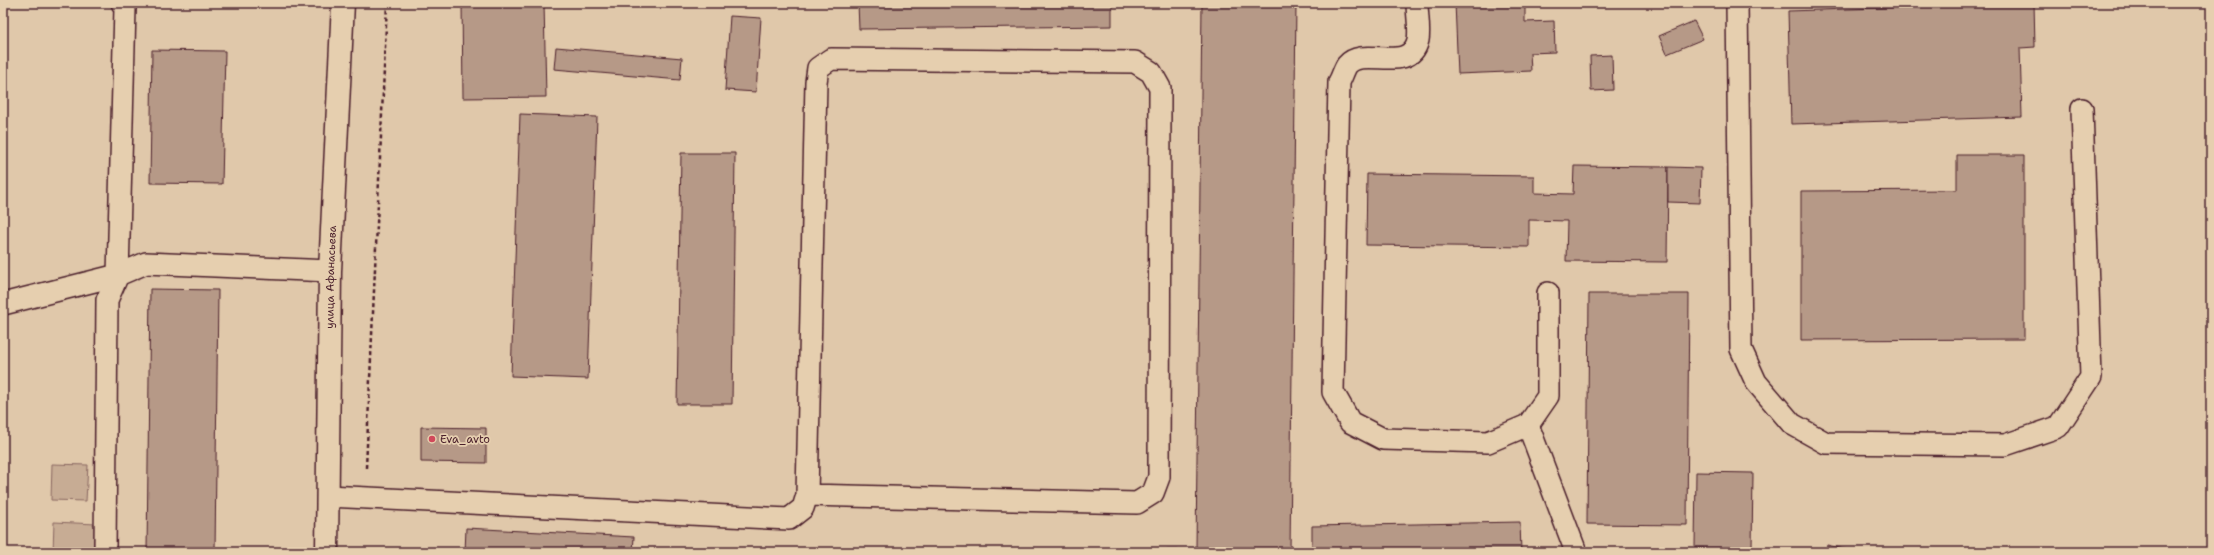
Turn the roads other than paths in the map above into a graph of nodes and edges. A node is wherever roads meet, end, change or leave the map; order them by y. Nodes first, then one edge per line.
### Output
1 (122, 3) edge
2 (343, 3) edge
3 (1417, 3) edge
4 (1737, 3) edge
5 (2082, 108) dead end
6 (330, 271) junction
7 (118, 275) junction
8 (1548, 293) dead end
9 (3, 304) edge
10 (1528, 425) junction
11 (807, 495) junction
12 (328, 496) junction
13 (105, 552) edge
14 (326, 552) edge
15 (1576, 552) edge

1 - 7 lane
2 - 6 street, улица Афанасьева
3 - 10 lane
4 - 5 lane
6 - 7 lane
6 - 12 street, улица Афанасьева
7 - 9 lane
7 - 13 lane
8 - 10 lane
10 - 15 lane
11 - 11 lane
11 - 12 lane
12 - 14 street, улица Афанасьева

